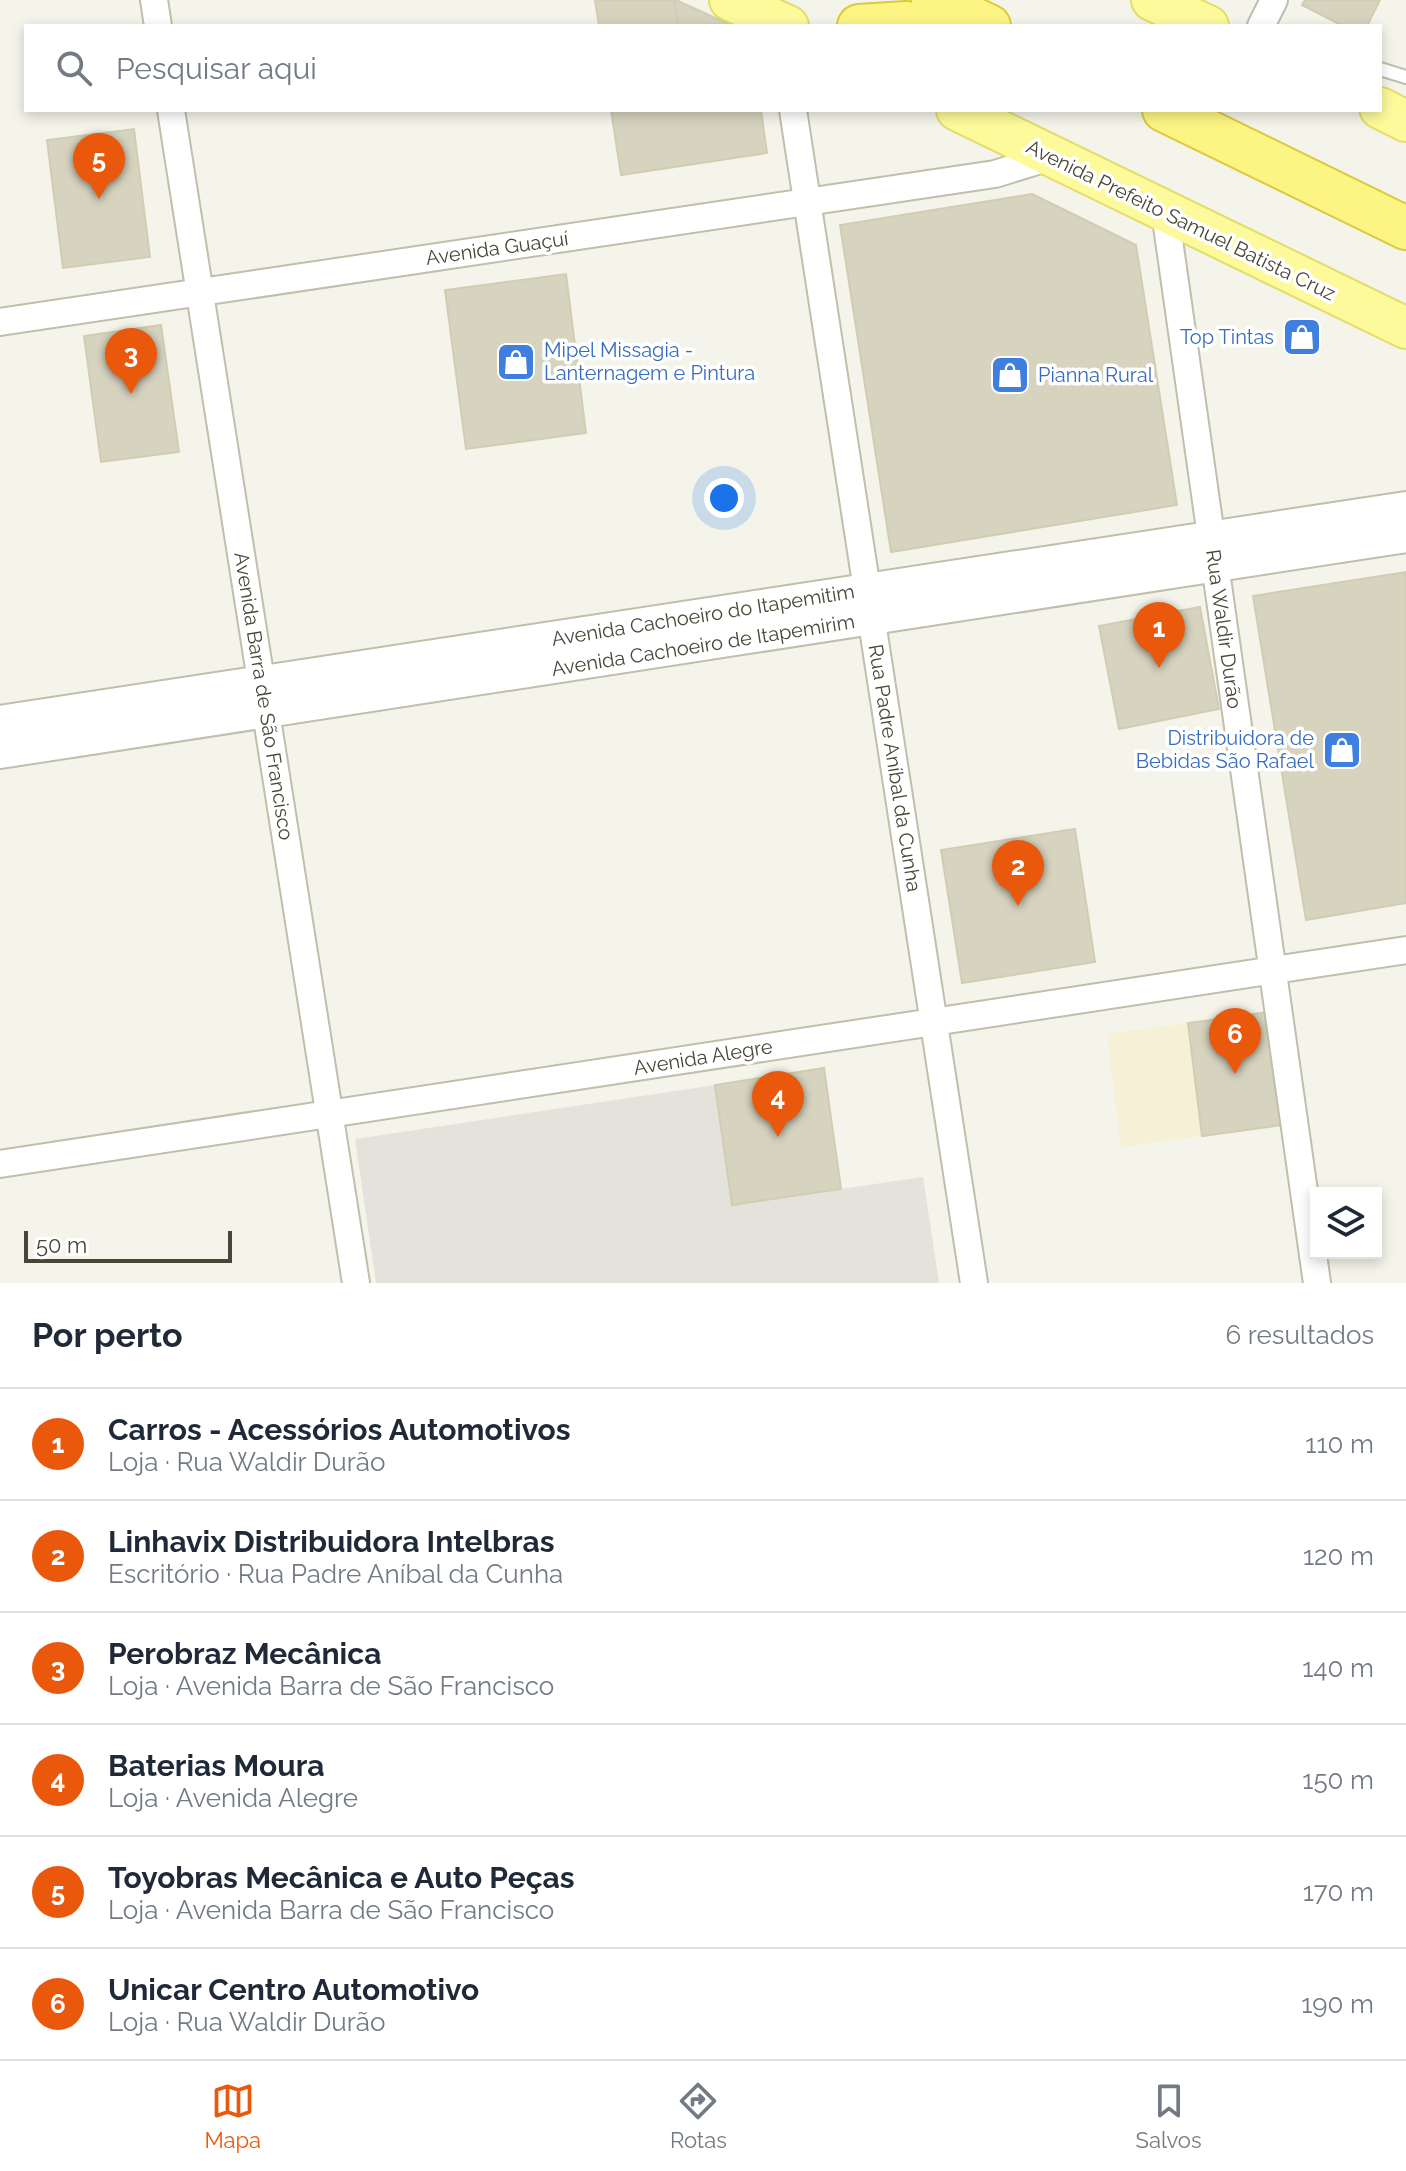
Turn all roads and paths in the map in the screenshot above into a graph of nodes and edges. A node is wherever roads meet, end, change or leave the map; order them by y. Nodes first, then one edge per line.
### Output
1 (154, 0) edge
2 (730, 0) edge
3 (933, 0) edge
4 (992, 0) edge
5 (1152, 0) edge
6 (1274, 0) edge
7 (789, 18) edge
8 (158, 24) edge
9 (890, 24) edge
10 (913, 24) edge
11 (985, 24) edge
12 (1017, 24) edge
13 (1204, 24) edge
14 (1262, 24) edge
15 (1382, 70) edge
16 (1406, 77) edge
17 (1382, 109) edge
18 (171, 112) edge
19 (793, 112) edge
20 (961, 112) edge
21 (1168, 112) edge
22 (1406, 121) edge
23 (1050, 157) junction
24 (807, 202) junction
25 (1165, 212) junction
26 (1406, 228) edge
27 (200, 292) junction
28 (0, 322) edge
29 (1406, 328) edge
30 (1406, 508) edge
31 (1406, 536) edge
32 (1213, 552) junction
33 (870, 604) junction
34 (264, 697) junction
35 (0, 722) edge
36 (0, 752) edge
37 (1406, 950) edge
38 (1273, 972) junction
39 (933, 1021) junction
40 (330, 1115) junction
41 (0, 1164) edge
42 (356, 1283) edge
43 (974, 1283) edge
44 (1317, 1283) edge

1 - 8 street
2 - 7 main road
3 - 11 highway
4 - 12 highway
5 - 13 main road
6 - 14 street
9 - 10 highway
15 - 16 lane
17 - 22 main road
18 - 27 street, Avenida Barra de São Francisco
19 - 24 street, Rua Padre Aníbal da Cunha
20 - 23 main road, Avenida Prefeito Samuel Batista Cruz
21 - 26 highway
23 - 24 street, Avenida Guaçuí
23 - 25 main road, Avenida Prefeito Samuel Batista Cruz
24 - 27 street, Avenida Guaçuí
24 - 33 street, Rua Padre Aníbal da Cunha
25 - 29 main road, Avenida Prefeito Samuel Batista Cruz
25 - 32 street, Rua Waldir Durão
27 - 28 street, Avenida Guaçuí
27 - 34 street, Avenida Barra de São Francisco
30 - 32 street
31 - 32 street, Avenida Cachoeiro de Itapemirim
32 - 33 street, Avenida Cachoeiro de Itapemirim
32 - 38 street, Rua Waldir Durão
33 - 34 street, Avenida Cachoeiro de Itapemirim
33 - 39 street, Rua Padre Aníbal da Cunha
34 - 35 street
34 - 36 street, Avenida Cachoeiro de Itapemirim
34 - 40 street, Avenida Barra de São Francisco
37 - 38 street, Avenida Alegre
38 - 39 street, Avenida Alegre
38 - 44 street, Rua Waldir Durão
39 - 40 street, Avenida Alegre
39 - 43 street, Rua Padre Aníbal da Cunha
40 - 41 street, Avenida Alegre
40 - 42 street, Avenida Barra de São Francisco

